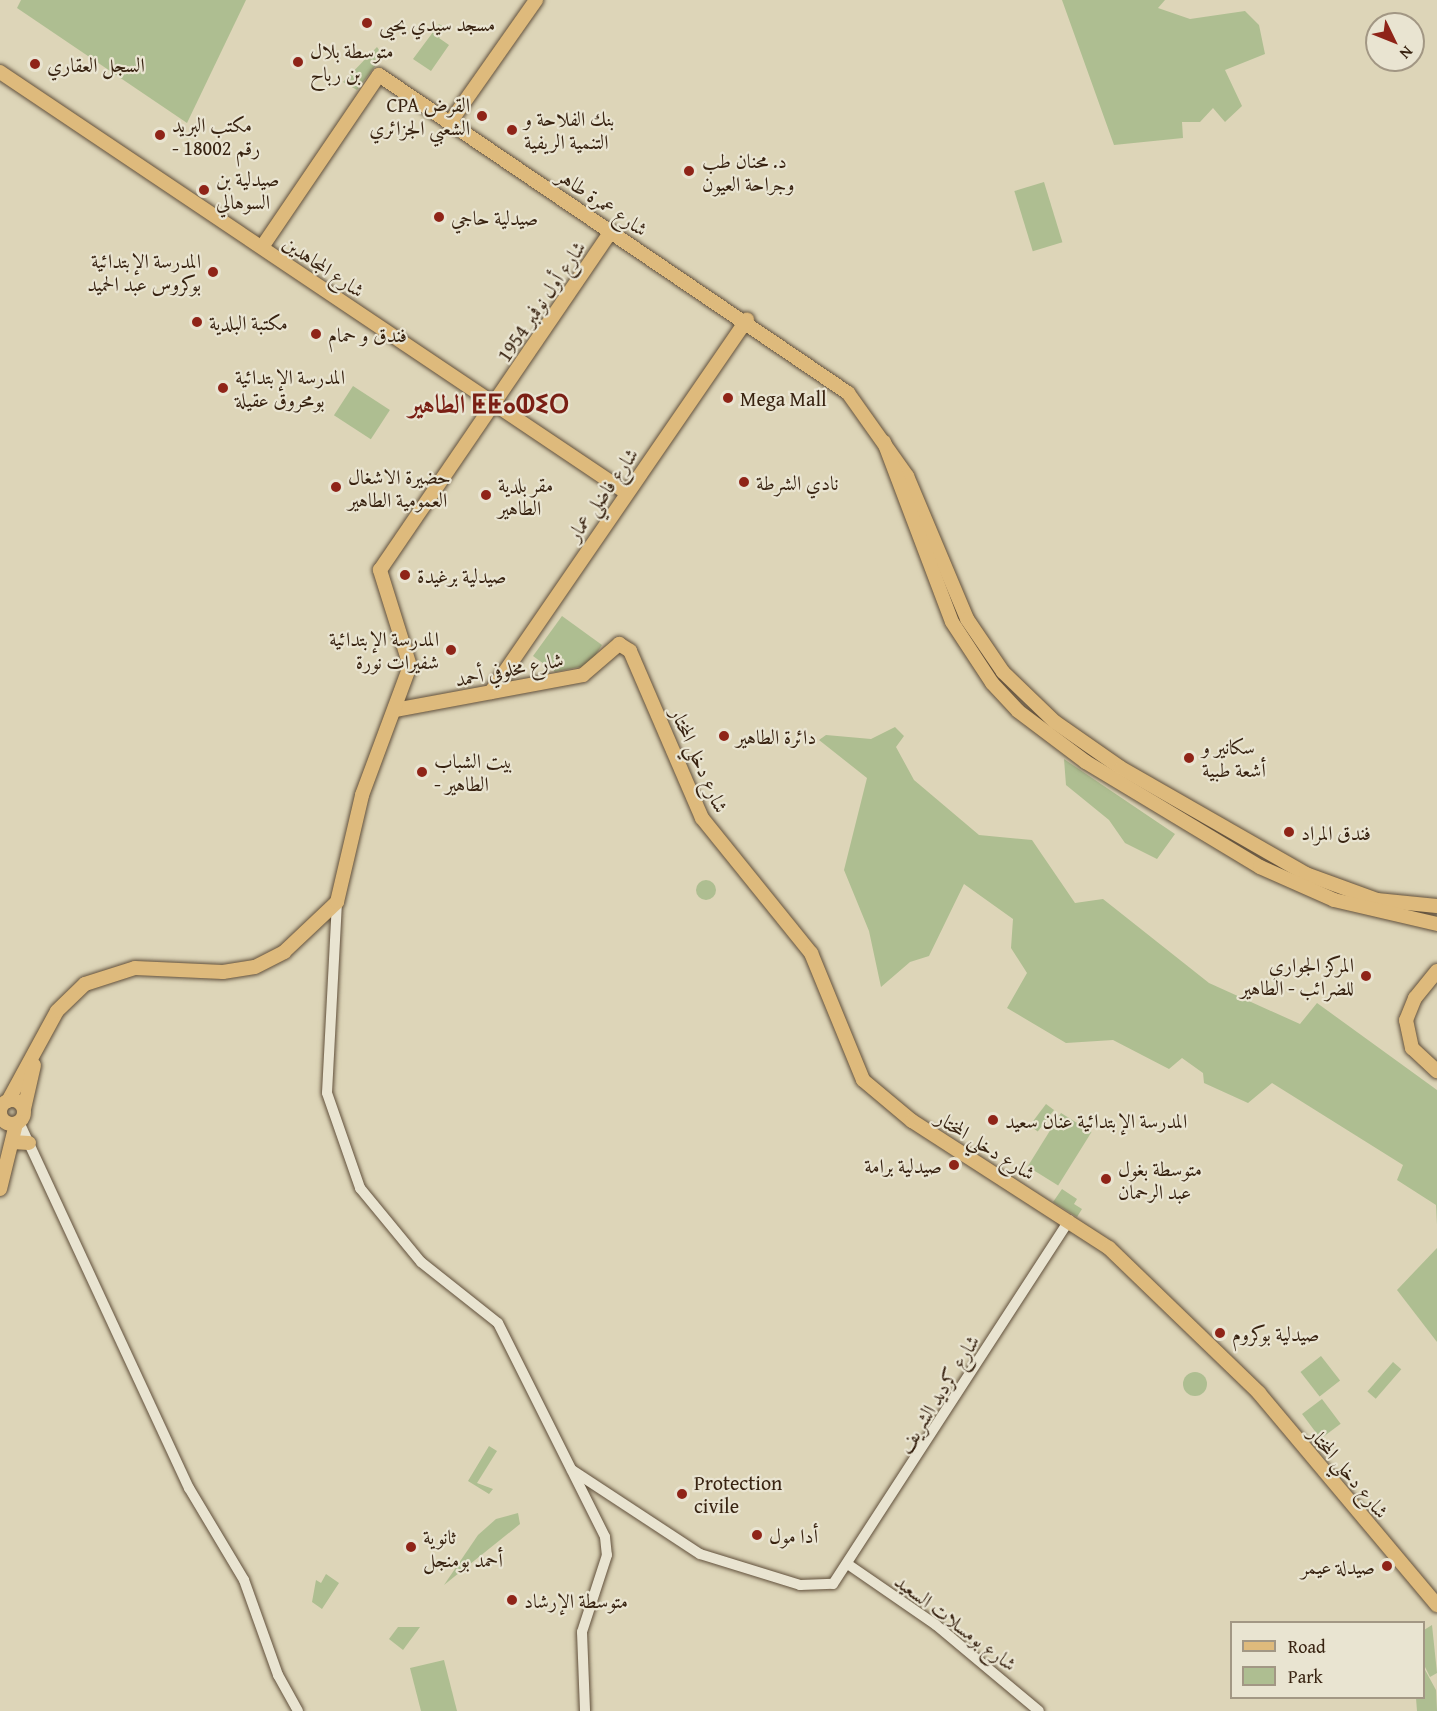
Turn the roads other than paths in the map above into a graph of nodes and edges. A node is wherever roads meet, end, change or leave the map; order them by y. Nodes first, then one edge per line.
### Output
1 (536, 0) edge
2 (0, 72) edge
3 (451, 121) junction
4 (611, 231) junction
5 (262, 248) junction
6 (747, 320) junction
7 (496, 404) junction
8 (884, 442) junction
9 (627, 493) junction
10 (619, 644) joint
11 (491, 692) junction
12 (395, 710) junction
13 (337, 902) junction
14 (1437, 906) edge
15 (1437, 924) edge
16 (1437, 971) edge
17 (34, 1060) junction
18 (1437, 1071) edge
19 (8, 1101) junction
20 (24, 1108) junction
21 (13, 1123) junction
22 (12, 1142) junction
23 (29, 1143) junction
24 (0, 1154) edge
25 (0, 1189) edge
26 (1069, 1220) junction
27 (569, 1468) junction
28 (849, 1565) junction
29 (1437, 1605) edge
30 (298, 1711) edge
31 (585, 1711) edge
32 (1038, 1711) edge

1 - 3 main road
2 - 5 main road, شارع المجاهدين
3 - 4 main road, شارع عمرة طاهر
3 - 5 main road, شارع عمرة طاهر
4 - 6 main road, شارع عمرة طاهر
4 - 7 main road, شارع أول نوفمبر 1954
5 - 7 main road, شارع المجاهدين
6 - 8 main road, شارع عمرة طاهر
6 - 9 main road, شارع فاضلي عمار
7 - 9 main road, شارع المجاهدين
7 - 12 main road, شارع أول نوفمبر 1954
8 - 14 main road
8 - 15 main road
9 - 11 main road, شارع فاضلي عمار
10 - 11 main road, شارع مخلوفي أحمد
10 - 26 main road, شارع دخلي المختار
11 - 12 main road, شارع مخلوفي أحمد
12 - 13 main road
13 - 17 main road
13 - 27 street
16 - 18 main road
17 - 19 main road
17 - 20 main road
19 - 20 main road
19 - 21 main road
20 - 21 main road
21 - 22 main road
21 - 23 street
21 - 24 main road
22 - 23 main road
22 - 25 main road
23 - 30 street
26 - 28 street, شارع كرديد الشريف
26 - 29 main road, شارع دخلي المختار
27 - 28 street, شارع كرديد الشريف
27 - 31 street
28 - 32 street, شارع بومسلات السعيد

